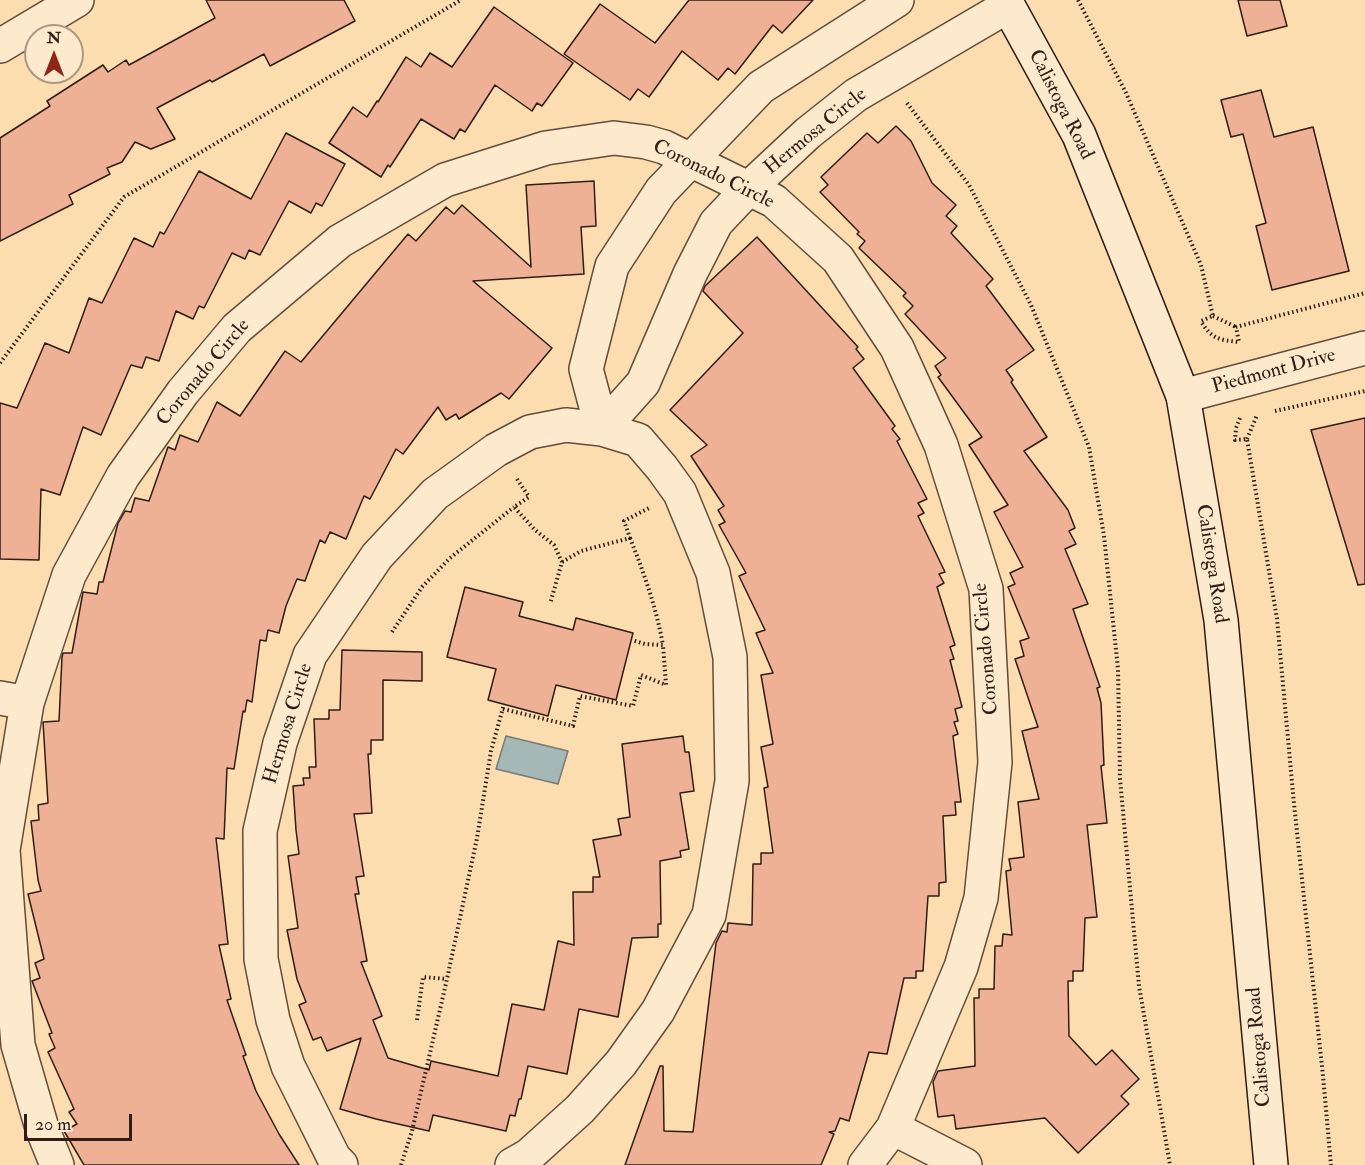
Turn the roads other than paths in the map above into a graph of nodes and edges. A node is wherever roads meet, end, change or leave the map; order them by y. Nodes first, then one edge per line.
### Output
1 (77, 0) edge
2 (897, 0) edge
3 (1007, 3) edge
4 (0, 46) edge
5 (691, 159) junction
6 (749, 188) junction
7 (1365, 348) edge
8 (1183, 396) junction
9 (602, 429) junction
10 (13, 701) edge
11 (892, 1128) junction
12 (57, 1165) edge
13 (341, 1165) edge
14 (512, 1165) edge
15 (865, 1165) edge
16 (965, 1165) edge
17 (1271, 1165) edge

1 - 4 street
2 - 5 street
3 - 6 street, Hermosa Circle
3 - 8 street, Calistoga Road
5 - 6 street, Coronado Circle
5 - 9 street
5 - 10 street, Coronado Circle
6 - 9 street, Hermosa Circle
6 - 11 street, Coronado Circle
7 - 8 street, Piedmont Drive
8 - 17 street, Calistoga Road
9 - 13 street, Hermosa Circle
9 - 14 street, Hermosa Circle
10 - 12 street, Coronado Circle
11 - 15 street, Coronado Circle
11 - 16 street

